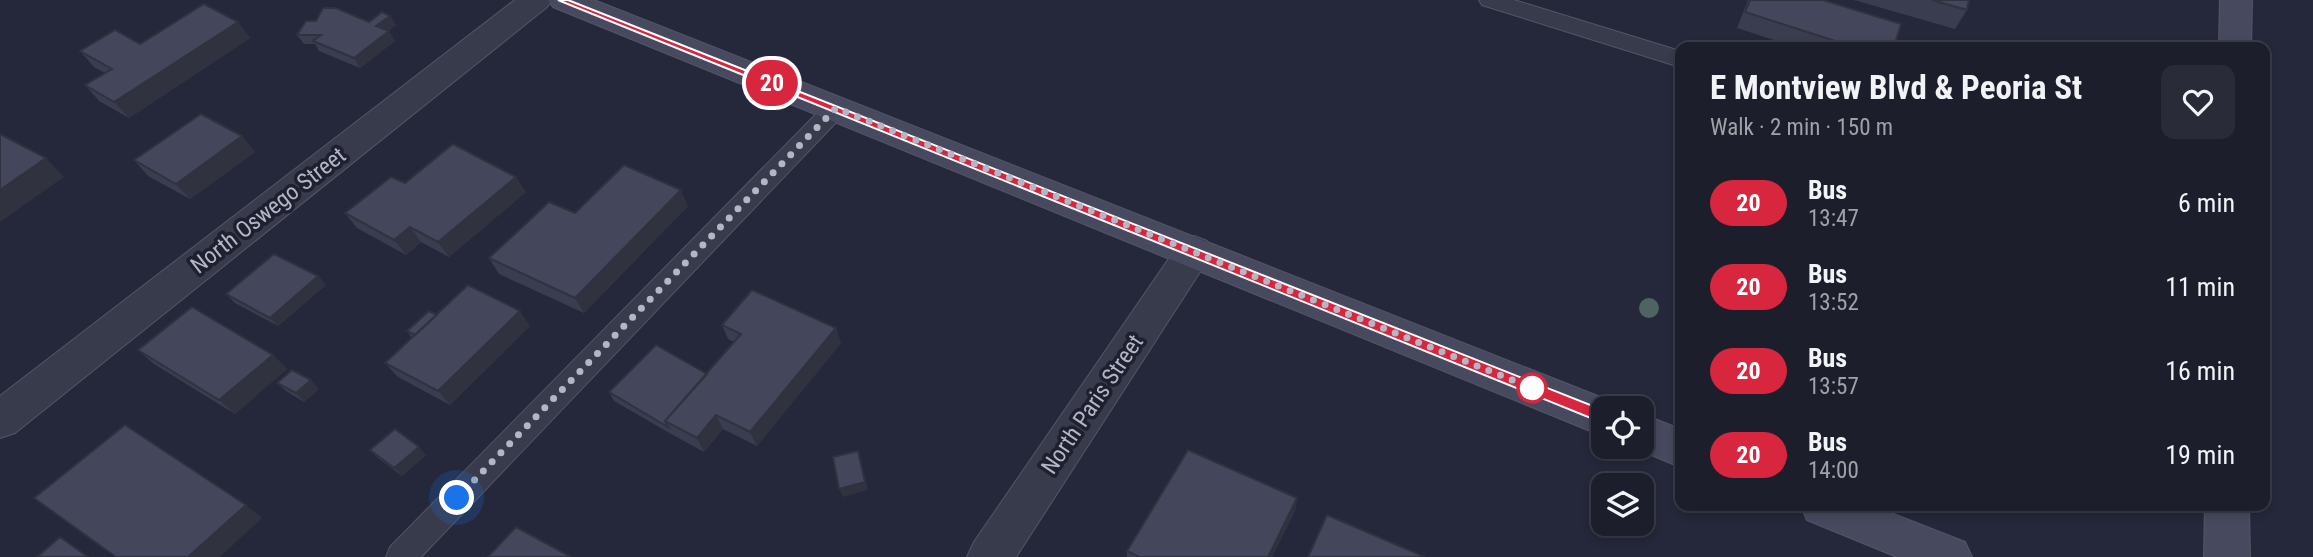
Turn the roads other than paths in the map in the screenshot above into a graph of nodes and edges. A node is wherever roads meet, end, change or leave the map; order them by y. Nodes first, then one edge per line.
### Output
1 (536, 0) edge
2 (564, 0) edge
3 (1490, 0) edge
4 (2236, 0) edge
5 (2235, 42) edge
6 (1675, 57) edge
7 (836, 108) junction
8 (1194, 251) junction
9 (1591, 412) edge
10 (0, 419) edge
11 (1654, 437) edge
12 (1675, 446) edge
13 (1834, 511) edge
14 (2227, 511) edge
15 (401, 557) edge
16 (990, 557) edge
17 (1949, 557) edge
18 (2227, 557) edge

1 - 10 street, North Oswego Street
2 - 7 main road
3 - 6 lane
4 - 5 main road
7 - 8 main road
7 - 15 lane
8 - 9 main road
8 - 16 street, North Paris Street
11 - 12 main road
13 - 17 main road
14 - 18 main road

